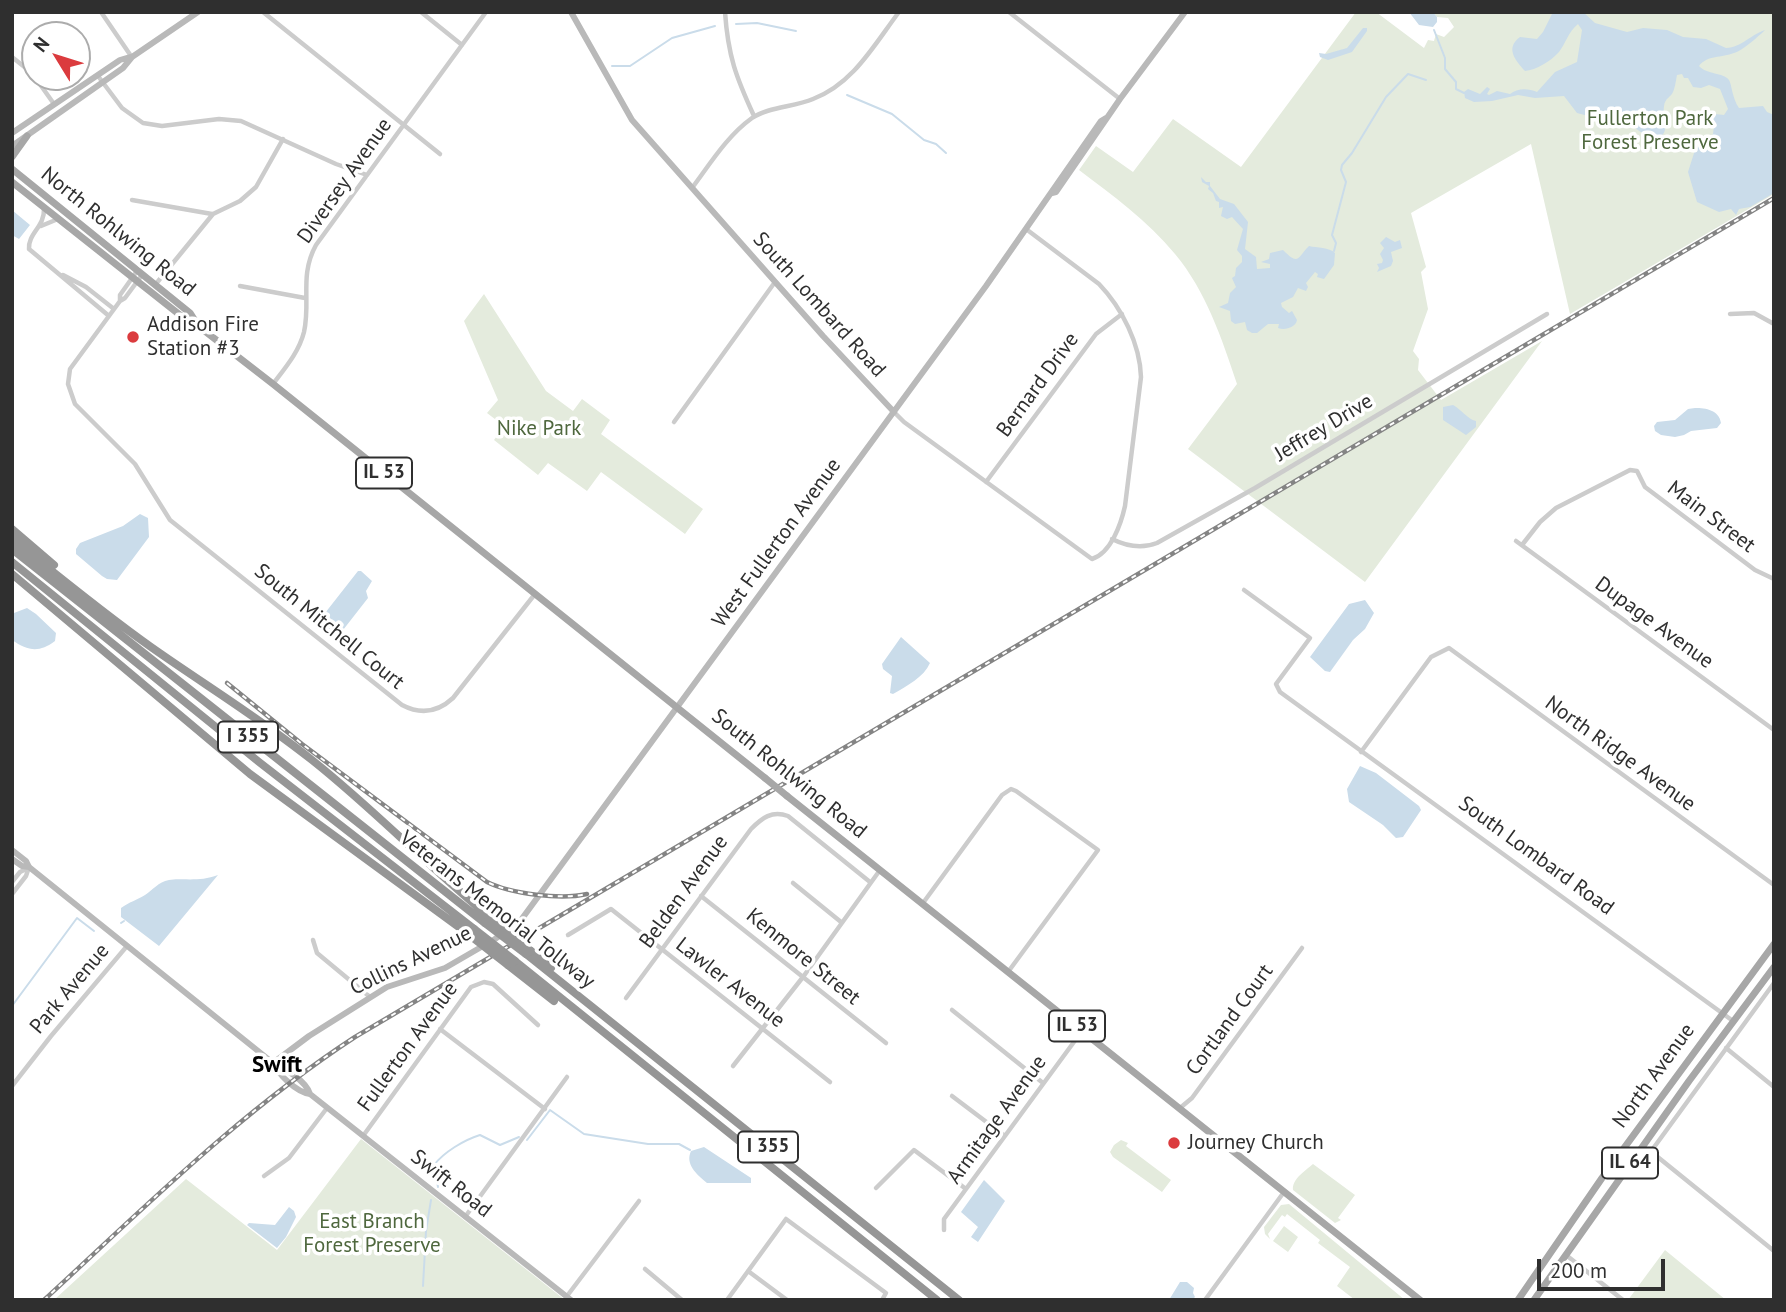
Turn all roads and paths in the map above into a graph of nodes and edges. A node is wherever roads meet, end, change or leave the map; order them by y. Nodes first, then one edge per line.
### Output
1 (101, 12) edge
2 (198, 12) edge
3 (263, 12) edge
4 (421, 12) edge
5 (486, 12) edge
6 (571, 12) edge
7 (725, 12) edge
8 (899, 12) edge
9 (1009, 12) edge
10 (1185, 12) edge
11 (462, 45) junction
12 (12, 57) edge
13 (132, 57) junction
14 (98, 76) junction
15 (103, 83) junction
16 (1120, 99) junction
17 (55, 105) junction
18 (754, 116) junction
19 (403, 125) junction
20 (12, 133) edge
21 (27, 136) junction
22 (283, 139) junction
23 (12, 146) edge
24 (440, 154) dead end
25 (12, 159) edge
26 (12, 169) edge
27 (367, 175) junction
28 (21, 176) junction
29 (12, 182) edge
30 (692, 188) junction
31 (132, 200) dead end
32 (44, 208) junction
33 (213, 214) junction
34 (58, 219) junction
35 (41, 226) junction
36 (1026, 229) junction
37 (60, 274) junction
38 (137, 276) junction
39 (775, 282) junction
40 (155, 285) junction
41 (240, 286) dead end
42 (93, 293) junction
43 (305, 298) junction
44 (89, 299) junction
45 (114, 309) junction
46 (1122, 314) junction
47 (1547, 314) dead end
48 (1731, 314) dead end
49 (109, 316) junction
50 (1774, 324) edge
51 (197, 325) junction
52 (273, 384) junction
53 (894, 412) junction
54 (674, 422) dead end
55 (986, 482) junction
56 (12, 529) edge
57 (12, 539) edge
58 (1112, 539) junction
59 (1516, 541) dead end
60 (1522, 545) junction
61 (12, 549) edge
62 (12, 562) edge
63 (12, 574) edge
64 (1774, 579) edge
65 (12, 582) edge
66 (1244, 590) dead end
67 (535, 594) junction
68 (113, 619) junction
69 (79, 631) junction
70 (678, 708) junction
71 (1774, 730) edge
72 (1361, 752) junction
73 (12, 850) edge
74 (12, 859) edge
75 (29, 867) junction
76 (880, 869) junction
77 (12, 882) edge
78 (870, 882) junction
79 (793, 883) dead end
80 (1774, 885) edge
81 (12, 894) edge
82 (701, 896) junction
83 (923, 903) junction
84 (528, 912) joint
85 (488, 921) junction
86 (841, 923) junction
87 (470, 931) junction
88 (568, 935) dead end
89 (313, 940) dead end
90 (1774, 944) edge
91 (127, 946) junction
92 (1302, 948) dead end
93 (662, 949) junction
94 (1774, 967) edge
95 (1009, 972) junction
96 (803, 977) junction
97 (1774, 982) edge
98 (370, 997) junction
99 (626, 998) dead end
100 (952, 1010) dead end
101 (1723, 1013) junction
102 (1733, 1021) junction
103 (538, 1025) dead end
104 (440, 1029) junction
105 (763, 1029) junction
106 (1082, 1030) junction
107 (886, 1043) dead end
108 (1726, 1048) junction
109 (273, 1063) junction
110 (733, 1066) dead end
111 (568, 1077) dead end
112 (830, 1082) dead end
113 (1043, 1083) junction
114 (12, 1086) edge
115 (1774, 1087) edge
116 (952, 1096) dead end
117 (327, 1108) junction
118 (1179, 1108) junction
119 (545, 1109) junction
120 (362, 1136) junction
121 (1005, 1136) junction
122 (264, 1176) dead end
123 (876, 1188) dead end
124 (965, 1189) junction
125 (1284, 1191) junction
126 (639, 1201) dead end
127 (465, 1217) junction
128 (944, 1230) dead end
129 (1558, 1243) junction
130 (1774, 1251) edge
131 (1566, 1255) junction
132 (645, 1269) dead end
133 (748, 1271) junction
134 (569, 1298) edge
135 (682, 1300) edge
136 (727, 1300) edge
137 (787, 1300) edge
138 (882, 1300) edge
139 (937, 1300) edge
140 (959, 1300) edge
141 (1205, 1300) edge
142 (1420, 1300) edge
143 (1518, 1300) edge
144 (1534, 1300) edge
145 (1623, 1300) edge

1 - 13 street
2 - 13 street
3 - 19 street
4 - 11 street
5 - 11 street, Diversey Avenue
6 - 30 street, South Lombard Road
7 - 18 street
8 - 18 street
9 - 16 street
10 - 16 street, West Fullerton Avenue
11 - 19 street, Diversey Avenue
12 - 17 street
13 - 14 street
13 - 15 street
14 - 15 street
14 - 17 street
15 - 21 street
15 - 22 street
16 - 36 street, West Fullerton Avenue
17 - 20 street
18 - 30 street
19 - 24 street
19 - 27 street, Diversey Avenue
21 - 23 street
21 - 25 main road
22 - 27 street
22 - 33 street
25 - 28 main road
26 - 28 main road, North Rohlwing Road / IL 53
27 - 43 street, Diversey Avenue
28 - 38 main road, North Rohlwing Road / IL 53
29 - 32 main road, North Rohlwing Road / IL 53
30 - 39 street, South Lombard Road
31 - 33 street
32 - 34 main road, North Rohlwing Road / IL 53
32 - 35 street
33 - 40 street
34 - 35 street
34 - 38 main road, North Rohlwing Road / IL 53
35 - 37 street
36 - 46 street
36 - 53 street, West Fullerton Avenue
37 - 42 street
37 - 44 street
38 - 40 main road, North Rohlwing Road / IL 53
38 - 45 street
38 - 51 main road, North Rohlwing Road / IL 53
39 - 53 street, South Lombard Road
39 - 54 street
40 - 51 main road, North Rohlwing Road / IL 53
41 - 43 street
42 - 44 street
42 - 45 street
43 - 52 street, Diversey Avenue
44 - 49 street
45 - 49 street
46 - 55 street, Bernard Drive
46 - 58 street
47 - 58 street, Jeffrey Drive
48 - 50 street
49 - 67 street, South Mitchell Court
51 - 52 main road, North Rohlwing Road / IL 53
52 - 67 main road, South Rohlwing Road / IL 53
53 - 55 street, South Lombard Road
53 - 70 street, West Fullerton Avenue
55 - 58 street, South Lombard Road
56 - 68 highway
57 - 68 highway
59 - 60 street, Dupage Avenue
60 - 64 street, Main Street
60 - 71 street, Dupage Avenue
61 - 85 highway, Veterans Memorial Tollway / I 355
62 - 87 highway, Veterans Memorial Tollway / I 355
63 - 69 highway
65 - 69 highway
66 - 72 street, South Lombard Road
67 - 70 main road, South Rohlwing Road / IL 53
68 - 85 highway
69 - 87 highway
70 - 76 main road, South Rohlwing Road / IL 53, bridge
70 - 84 street, West Fullerton Avenue
72 - 80 street, North Ridge Avenue
72 - 101 street, South Lombard Road
73 - 75 street
74 - 75 street
75 - 77 street
75 - 81 street
75 - 91 street, Swift Road
76 - 78 street
76 - 83 main road, South Rohlwing Road / IL 53
78 - 82 street, Belden Avenue
78 - 86 street
79 - 86 street
82 - 93 street, Belden Avenue
82 - 96 street, Kenmore Street
83 - 95 main road, South Rohlwing Road / IL 53
83 - 95 street
84 - 98 street, Collins Avenue
85 - 140 highway, Veterans Memorial Tollway / I 355, bridge
86 - 96 street
87 - 139 highway, Veterans Memorial Tollway / I 355, bridge
88 - 93 street, Lawler Avenue
89 - 98 street
90 - 101 main road, North Avenue / IL 64
91 - 109 street, Swift Road
91 - 114 street, Park Avenue
92 - 118 street, Cortland Court
93 - 99 street, Belden Avenue
93 - 105 street, Lawler Avenue
94 - 102 main road, North Avenue / IL 64
95 - 106 main road, South Rohlwing Road / IL 53
96 - 105 street
96 - 107 street, Kenmore Street
97 - 108 street, North Avenue
98 - 109 street, Collins Avenue
100 - 113 street
101 - 102 street, South Lombard Road
101 - 129 main road, North Avenue / IL 64
102 - 131 main road, North Avenue / IL 64
103 - 104 street, Fullerton Avenue
104 - 119 street
104 - 120 street, Fullerton Avenue
105 - 110 street
105 - 112 street, Lawler Avenue
106 - 113 street, Armitage Avenue
106 - 118 main road, South Rohlwing Road / IL 53
108 - 115 street
108 - 130 street, North Avenue
109 - 117 street, Swift Road
111 - 119 street
113 - 121 street, Armitage Avenue
116 - 121 street
117 - 120 street, Swift Road
117 - 122 street
118 - 125 main road, South Rohlwing Road / IL 53
119 - 127 street
120 - 127 street, Swift Road
121 - 124 street, Armitage Avenue
123 - 124 street
124 - 128 street, Armitage Avenue
125 - 141 street
125 - 142 main road, IL 53
126 - 134 street
127 - 134 street, Swift Road
129 - 131 main road
129 - 143 main road, North Avenue / IL 64
131 - 144 main road, North Avenue / IL 64
131 - 145 street
132 - 135 street
133 - 136 street
133 - 137 street
133 - 138 street

